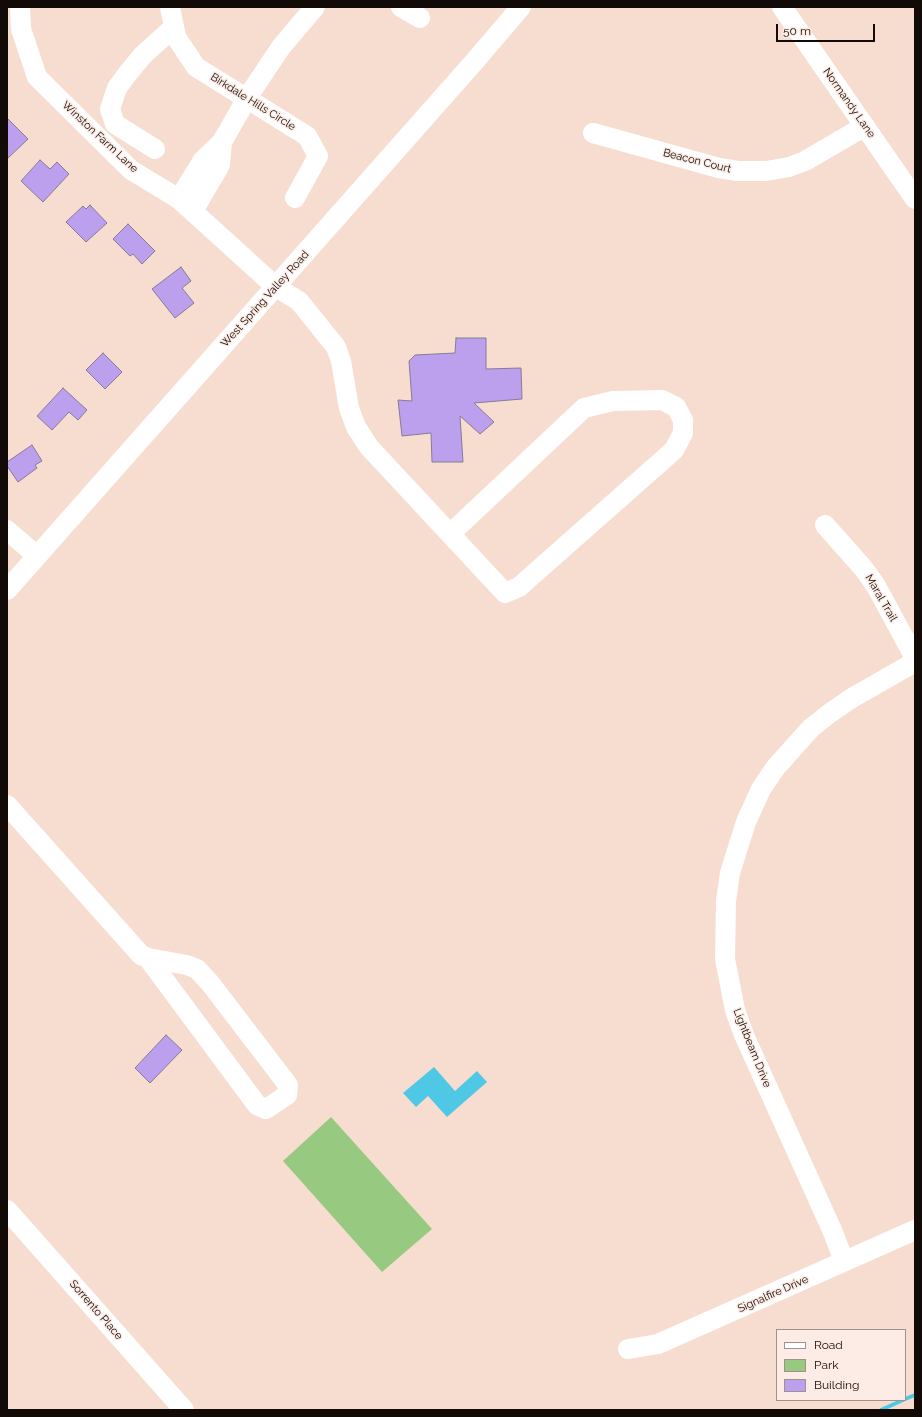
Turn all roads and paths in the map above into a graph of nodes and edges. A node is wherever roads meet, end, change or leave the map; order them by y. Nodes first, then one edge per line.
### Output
1 (20, 7) edge
2 (170, 7) edge
3 (315, 7) edge
4 (401, 7) edge
5 (521, 7) edge
6 (782, 7) edge
7 (420, 18) dead end
8 (174, 27) junction
9 (247, 98) junction
10 (865, 126) junction
11 (593, 133) dead end
12 (155, 149) dead end
13 (295, 198) dead end
14 (915, 198) edge
15 (186, 205) junction
16 (276, 287) junction
17 (825, 525) dead end
18 (7, 530) edge
19 (450, 534) junction
20 (37, 556) junction
21 (7, 590) edge
22 (915, 658) edge
23 (915, 662) edge
24 (7, 805) edge
25 (148, 958) junction
26 (7, 1210) edge
27 (915, 1230) edge
28 (844, 1261) junction
29 (628, 1349) dead end
30 (184, 1410) edge

1 - 15 street, Winston Farm Lane
2 - 8 street, Birkdale Hills Circle
3 - 9 street
4 - 7 street
5 - 16 street, West Spring Valley Road
6 - 10 street, Normandy Lane
8 - 9 street, Birkdale Hills Circle
8 - 12 street
9 - 13 street, Birkdale Hills Circle
9 - 15 street
10 - 11 street, Beacon Court
10 - 14 street, Normandy Lane
15 - 16 street, Winston Farm Lane
16 - 19 street, Winston Farm Lane
16 - 20 street, West Spring Valley Road
17 - 22 street, Maral Trail
18 - 20 street
19 - 19 street, Winston Farm Lane
20 - 21 street, West Spring Valley Road
23 - 28 street, Lightbeam Drive
24 - 25 street
25 - 25 street
26 - 30 street, Sorrento Place
27 - 28 street, Signalfire Drive
28 - 29 street, Signalfire Drive

